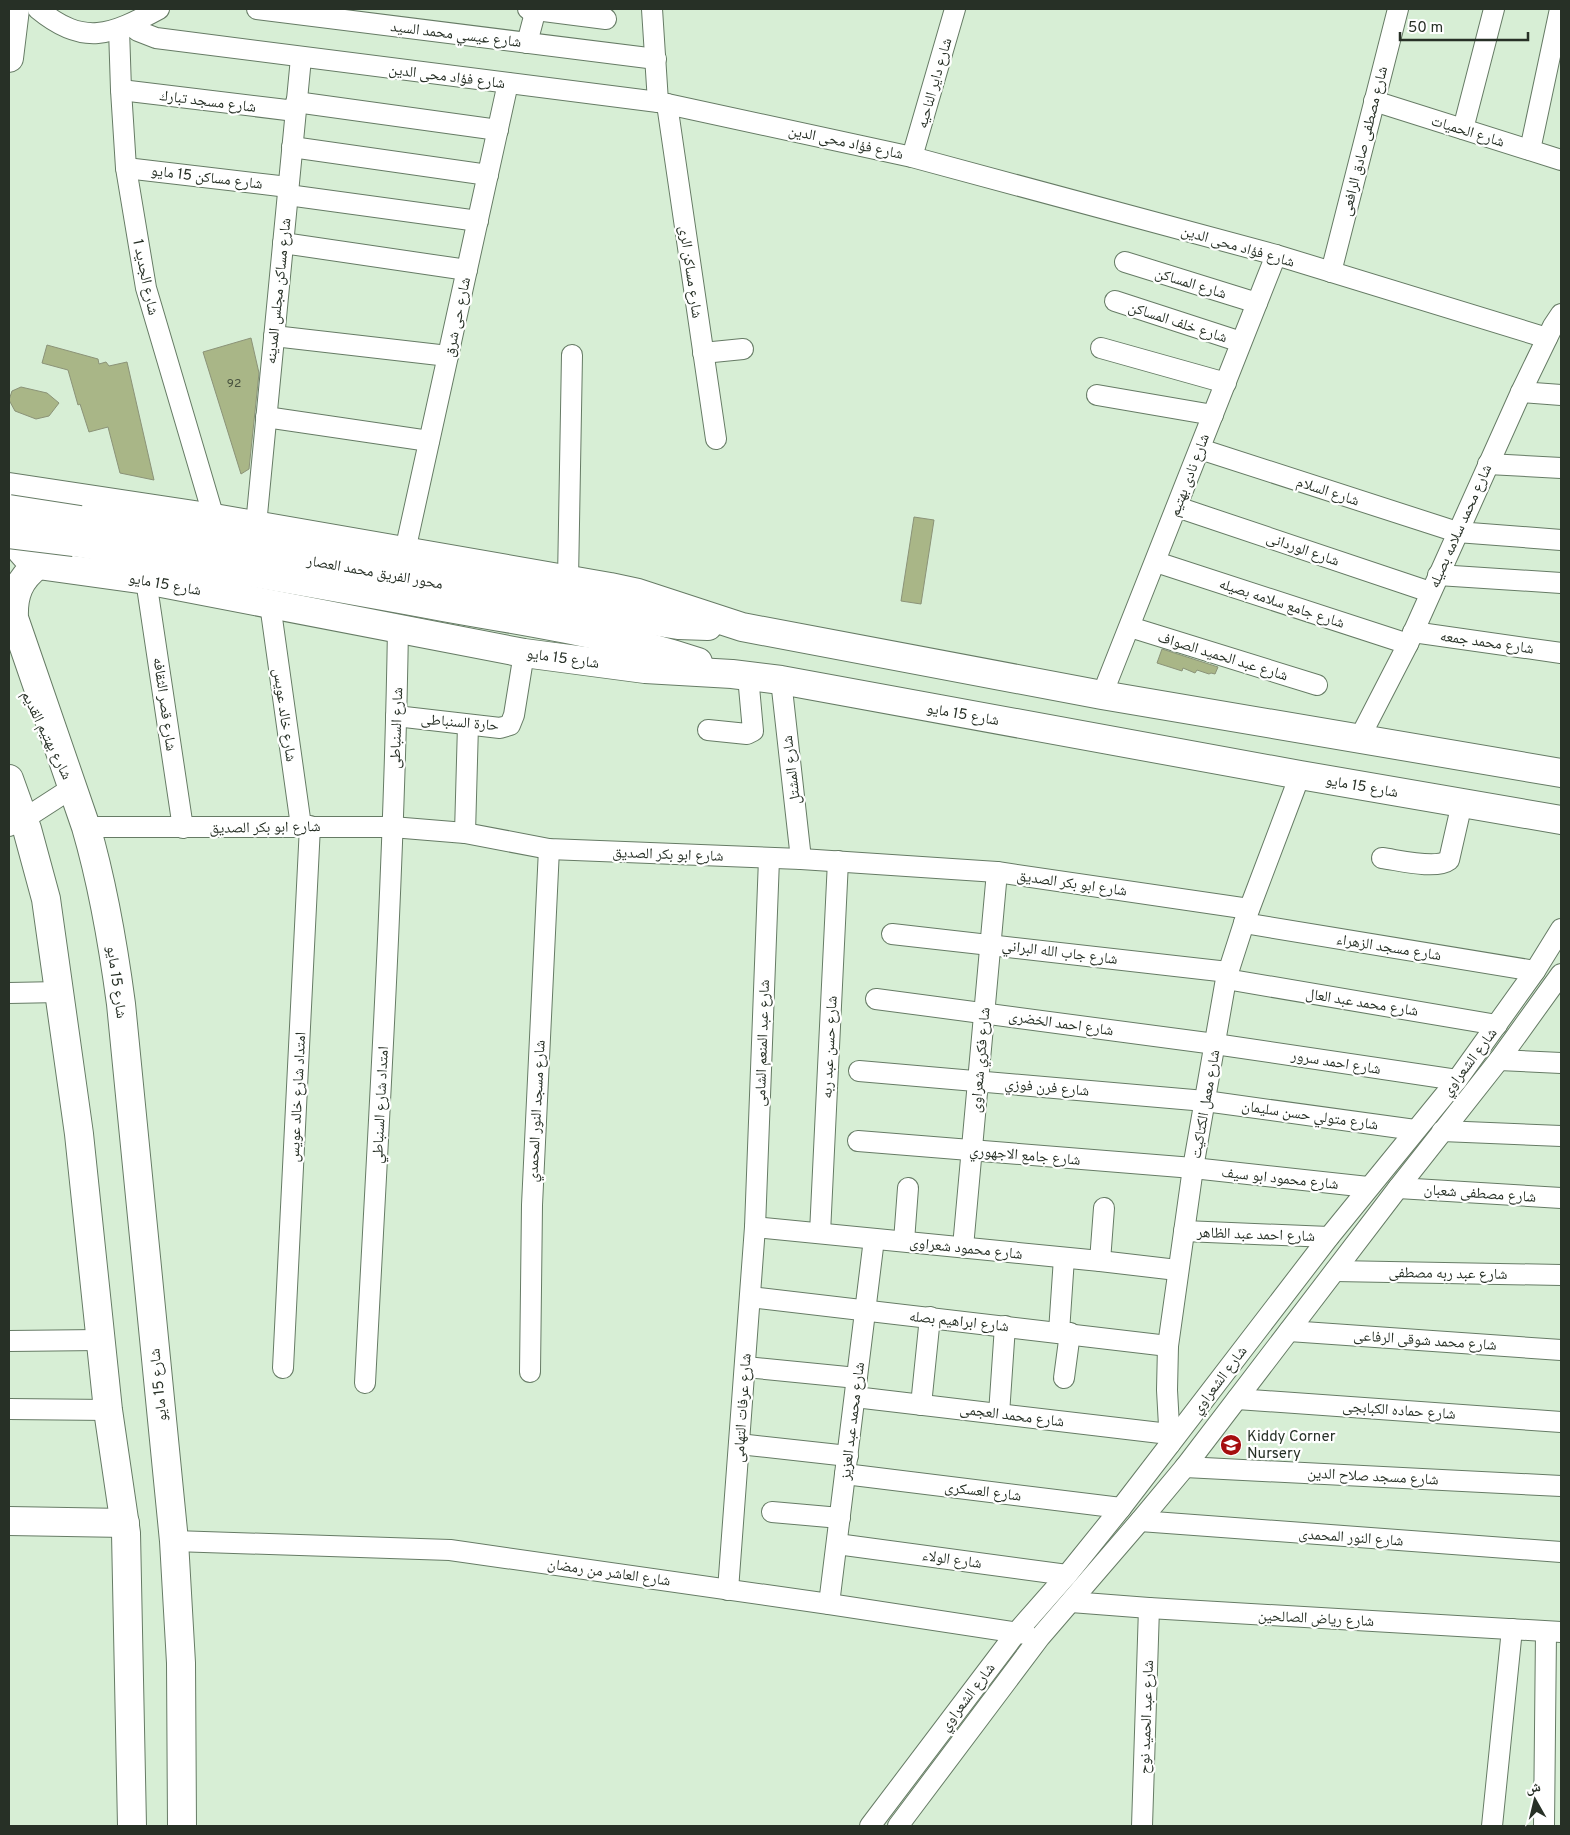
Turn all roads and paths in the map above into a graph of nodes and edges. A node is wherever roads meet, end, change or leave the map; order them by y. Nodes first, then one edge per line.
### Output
1 (15, 9) edge
2 (38, 9) edge
3 (159, 9) edge
4 (257, 9) edge
5 (533, 9) edge
6 (652, 9) edge
7 (955, 9) edge
8 (1398, 9) edge
9 (1494, 9) edge
10 (1560, 9) edge
11 (606, 19) dead end
12 (125, 27) junction
13 (527, 43) junction
14 (9, 58) edge
15 (300, 58) junction
16 (656, 59) junction
17 (1555, 60) edge
18 (508, 83) junction
19 (121, 90) junction
20 (1374, 101) junction
21 (662, 103) junction
22 (296, 106) junction
23 (1464, 129) junction
24 (498, 130) junction
25 (292, 147) junction
26 (1530, 150) junction
27 (912, 157) junction
28 (1561, 160) edge
29 (126, 168) junction
30 (488, 175) junction
31 (288, 191) junction
32 (478, 221) junction
33 (283, 243) junction
34 (1276, 255) junction
35 (1125, 262) dead end
36 (467, 270) junction
37 (1331, 272) junction
38 (1115, 301) dead end
39 (1257, 303) junction
40 (1556, 326) edge
41 (274, 336) junction
42 (1241, 342) junction
43 (1101, 348) dead end
44 (743, 349) dead end
45 (703, 353) junction
46 (572, 355) dead end
47 (448, 356) junction
48 (1226, 383) junction
49 (1521, 392) junction
50 (1097, 395) dead end
51 (1561, 395) edge
52 (1213, 416) junction
53 (266, 417) junction
54 (716, 439) dead end
55 (429, 441) junction
56 (1200, 449) junction
57 (1488, 464) junction
58 (1561, 468) edge
59 (9, 487) edge
60 (48, 494) junction
61 (1177, 507) junction
62 (9, 509) edge
63 (214, 518) junction
64 (256, 525) junction
65 (1457, 532) junction
66 (9, 534) edge
67 (1561, 540) edge
68 (405, 551) junction
69 (1156, 562) junction
70 (38, 565) junction
71 (146, 580) junction
72 (568, 580) junction
73 (1561, 583) edge
74 (1434, 584) junction
75 (270, 604) junction
76 (742, 627) junction
77 (1130, 627) junction
78 (398, 628) junction
79 (1410, 638) junction
80 (524, 653) junction
81 (1561, 653) edge
82 (9, 656) edge
83 (740, 675) junction
84 (780, 680) junction
85 (1317, 685) dead end
86 (1102, 695) junction
87 (396, 716) junction
88 (468, 725) junction
89 (708, 730) dead end
90 (1360, 740) junction
91 (1561, 773) edge
92 (1300, 775) junction
93 (9, 779) edge
94 (72, 788) junction
95 (1462, 803) junction
96 (1561, 820) edge
97 (16, 823) edge
98 (306, 826) junction
99 (86, 827) junction
100 (392, 827) junction
101 (183, 828) junction
102 (465, 833) junction
103 (550, 849) junction
104 (1382, 858) dead end
105 (769, 859) junction
106 (801, 859) junction
107 (838, 861) junction
108 (997, 872) junction
109 (1247, 916) junction
110 (1561, 929) edge
111 (892, 934) dead end
112 (990, 944) junction
113 (1535, 971) junction
114 (1561, 974) edge
115 (1227, 976) junction
116 (60, 992) junction
117 (9, 993) edge
118 (876, 999) dead end
119 (984, 1012) junction
120 (1497, 1025) junction
121 (1215, 1044) junction
122 (1499, 1060) junction
123 (1561, 1063) edge
124 (859, 1071) dead end
125 (1457, 1080) junction
126 (978, 1081) junction
127 (1205, 1101) junction
128 (1415, 1130) junction
129 (1442, 1131) junction
130 (1561, 1136) edge
131 (858, 1141) dead end
132 (972, 1150) junction
133 (1193, 1168) junction
134 (1368, 1187) junction
135 (908, 1188) dead end
136 (1398, 1188) junction
137 (1561, 1198) edge
138 (1104, 1208) dead end
139 (755, 1227) junction
140 (1184, 1231) junction
141 (820, 1233) junction
142 (1328, 1237) junction
143 (874, 1239) junction
144 (904, 1241) junction
145 (963, 1248) junction
146 (1064, 1258) junction
147 (1100, 1261) junction
148 (1177, 1270) junction
149 (1335, 1271) junction
150 (1561, 1275) edge
151 (750, 1297) junction
152 (866, 1310) junction
153 (930, 1318) junction
154 (1005, 1326) junction
155 (1289, 1331) junction
156 (1064, 1333) junction
157 (99, 1340) junction
158 (9, 1341) edge
159 (1168, 1346) junction
160 (1561, 1350) edge
161 (746, 1367) junction
162 (283, 1368) dead end
163 (530, 1372) dead end
164 (1064, 1378) dead end
165 (365, 1383) dead end
166 (856, 1388) junction
167 (1237, 1399) junction
168 (921, 1405) junction
169 (9, 1409) edge
170 (108, 1410) junction
171 (999, 1414) junction
172 (1561, 1422) edge
173 (1170, 1439) junction
174 (739, 1444) junction
175 (846, 1465) junction
176 (1185, 1466) junction
177 (1561, 1486) edge
178 (1121, 1508) junction
179 (772, 1512) dead end
180 (840, 1518) junction
181 (9, 1521) edge
182 (1140, 1521) junction
183 (124, 1523) junction
184 (174, 1542) junction
185 (837, 1544) junction
186 (1561, 1552) edge
187 (1067, 1575) junction
188 (728, 1590) junction
189 (1071, 1602) junction
190 (829, 1604) junction
191 (1149, 1608) junction
192 (1512, 1629) junction
193 (1554, 1632) edge
194 (1016, 1633) junction
195 (1040, 1637) junction
196 (1553, 1797) edge
197 (132, 1826) edge
198 (182, 1826) edge
199 (870, 1826) edge
200 (898, 1826) edge
201 (1142, 1826) edge
202 (1492, 1826) edge
203 (1544, 1826) edge

1 - 14 main road
2 - 12 street
3 - 12 street
4 - 13 street, شارع عيسي محمد السيد
5 - 11 street
5 - 13 street
6 - 16 street, شارع مساكن الرى
7 - 27 street, شارع داير الناحيه
8 - 20 street, شارع مصطفى صادق الرافعى
9 - 23 street
10 - 17 street
12 - 15 street, شارع فؤاد محى الدين
12 - 19 street, شارع الجديد 1
13 - 16 street, شارع عيسي محمد السيد
15 - 18 street, شارع فؤاد محى الدين
15 - 22 street, شارع مساكن مجلس المدينه
16 - 21 street, شارع مساكن الرى
17 - 26 street
18 - 21 street, شارع فؤاد محى الدين
18 - 24 street, شارع حى شرق
19 - 22 street, شارع مسجد تبارك
19 - 29 street, شارع الجديد 1
20 - 23 street, شارع الحميات
20 - 37 street, شارع مصطفى صادق الرافعى
21 - 27 street, شارع فؤاد محى الدين
21 - 45 street, شارع مساكن الرى
22 - 24 street, شارع مسجد تبارك
22 - 25 street, شارع مساكن مجلس المدينه
23 - 26 street, شارع الحميات
24 - 30 street, شارع حى شرق
25 - 30 street
25 - 31 street, شارع مساكن مجلس المدينه
26 - 28 street, شارع الحميات
27 - 34 street, شارع فؤاد محى الدين
29 - 31 street, شارع مساكن 15 مايو
29 - 63 street, شارع الجديد 1
30 - 32 street, شارع حى شرق
31 - 32 street, شارع مساكن 15 مايو
31 - 33 street, شارع مساكن مجلس المدينه
32 - 36 street, شارع حى شرق
33 - 36 street
33 - 41 street, شارع مساكن مجلس المدينه
34 - 37 street, شارع فؤاد محى الدين
34 - 39 street, شارع نادى بهتيم
35 - 39 street, شارع المساكن
36 - 47 street, شارع حى شرق
37 - 40 street, شارع فؤاد محى الدين
38 - 42 street, شارع خلف المساكن
39 - 42 street, شارع نادى بهتيم
40 - 49 street, شارع محمد سلامه بصيله
41 - 47 street
41 - 53 street, شارع مساكن مجلس المدينه
42 - 48 street, شارع نادى بهتيم
43 - 48 street
44 - 45 street
45 - 54 street, شارع مساكن الرى
46 - 72 street
47 - 55 street, شارع حى شرق
48 - 52 street, شارع نادى بهتيم
49 - 51 street
49 - 57 street, شارع محمد سلامه بصيله
50 - 52 street
52 - 56 street, شارع نادى بهتيم
53 - 55 street
53 - 64 street, شارع مساكن مجلس المدينه
55 - 68 street, شارع حى شرق
56 - 61 street, شارع نادى بهتيم
56 - 65 street, شارع السلام
57 - 58 street
57 - 65 street, شارع محمد سلامه بصيله
59 - 60 main road
60 - 63 main road
60 - 70 main road
61 - 69 street, شارع نادى بهتيم
61 - 74 street, شارع الوردانى
62 - 76 main road, محور الفريق محمد العصار, bridge
63 - 64 main road
64 - 68 main road
65 - 67 street, شارع السلام
65 - 74 street, شارع محمد سلامه بصيله
66 - 83 main road, محور الفريق محمد العصار, bridge
68 - 72 main road
69 - 77 street, شارع نادى بهتيم
69 - 79 street, شارع جامع سلامه بصيله
70 - 71 main road, شارع 15 مايو
70 - 94 main road, شارع 15 مايو
71 - 75 main road, شارع 15 مايو
71 - 101 street, شارع قصر الثقافه
72 - 76 main road
73 - 74 street, شارع الوردانى
74 - 79 street, شارع محمد سلامه بصيله
75 - 78 main road, شارع 15 مايو
75 - 98 street, شارع خالد عويس
76 - 86 main road
77 - 85 street, شارع عبد الحميد الصواف
77 - 86 street, شارع نادى بهتيم
78 - 80 main road, شارع 15 مايو
78 - 87 street, شارع السنباطى
79 - 81 street, شارع محمد جمعه
79 - 90 street, شارع محمد سلامه بصيله
80 - 83 main road, شارع 15 مايو
80 - 88 street, حارة السنباطى
82 - 94 main road, شارع بهتيم القديم
83 - 84 main road, شارع 15 مايو
83 - 89 street
84 - 92 main road, شارع 15 مايو
84 - 106 street, شارع المشتل
86 - 90 main road
87 - 88 street, حارة السنباطى
87 - 100 street, شارع السنباطى
88 - 102 street
90 - 91 main road
92 - 95 main road, شارع 15 مايو
92 - 109 street, شارع معمل الكتاكيت
93 - 97 main road
94 - 97 street
94 - 99 main road, شارع 15 مايو
95 - 96 main road, شارع 15 مايو
95 - 104 street
97 - 116 main road
98 - 100 street, شارع ابو بكر الصديق
98 - 101 street, شارع ابو بكر الصديق
98 - 162 street, امتداد شارع خالد عويس
99 - 101 street, شارع ابو بكر الصديق
99 - 184 main road, شارع 15 مايو
100 - 102 street, شارع ابو بكر الصديق
100 - 165 street, امتداد شارع السنباطي
102 - 103 street, شارع ابو بكر الصديق
103 - 105 street, شارع ابو بكر الصديق
103 - 163 street, شارع مسجد النور المحمدي
105 - 106 street, شارع ابو بكر الصديق
105 - 139 street, شارع عبد المنعم الشامى
106 - 107 street, شارع ابو بكر الصديق
107 - 108 street, شارع ابو بكر الصديق
107 - 141 street, شارع حسن عبد ربه
108 - 109 street, شارع ابو بكر الصديق
108 - 112 street, شارع فكري شعراوى
109 - 113 street, شارع مسجد الزهراء
109 - 115 street, شارع معمل الكتاكيت
110 - 113 street, شارع الشعراوي
111 - 112 street, شارع جاب الله البراني
112 - 115 street, شارع جاب الله البراني
112 - 119 street, شارع فكري شعراوى
113 - 120 street, شارع الشعراوي
114 - 122 street, شارع الشعراوي
115 - 120 street, شارع محمد عبد العال
115 - 121 street, شارع معمل الكتاكيت
116 - 117 street
116 - 157 main road
118 - 119 street, شارع احمد الخضرى
119 - 121 street, شارع احمد الخضرى
119 - 126 street, شارع فكري شعراوى
120 - 125 street, شارع الشعراوي
121 - 125 street, شارع احمد سرور
121 - 127 street, شارع معمل الكتاكيت
122 - 123 street
122 - 129 street, شارع الشعراوي
124 - 126 street, شارع فرن فوزي
125 - 128 street, شارع الشعراوي
126 - 127 street, شارع فرن فوزي
126 - 132 street, شارع فكري شعراوى
127 - 128 street, شارع متولي حسن سليمان
127 - 133 street, شارع معمل الكتاكيت
128 - 134 street, شارع الشعراوي
129 - 130 street
129 - 136 street, شارع الشعراوي
131 - 132 street, شارع جامع الاجهوري
132 - 133 street, شارع جامع الاجهوري
132 - 145 street, شارع فكري شعراوى
133 - 134 street, شارع محمود ابو سيف
133 - 140 street, شارع معمل الكتاكيت
134 - 142 street, شارع الشعراوي
135 - 144 street
136 - 137 street, شارع مصطفى شعبان
136 - 149 street, شارع الشعراوي
138 - 147 street
139 - 141 street, شارع محمود شعراوى
139 - 151 street, شارع عرفات التهامى
140 - 142 street, شارع احمد عبد الظاهر
140 - 148 street, شارع معمل الكتاكيت
141 - 143 street, شارع محمود شعراوى
142 - 173 street, شارع الشعراوي
143 - 144 street, شارع محمود شعراوى
143 - 152 street, شارع محمد عبد العزيز
144 - 145 street, شارع محمود شعراوى
145 - 146 street, شارع محمود شعراوى
146 - 147 street, شارع محمود شعراوى
146 - 156 street
147 - 148 street, شارع محمود شعراوى
148 - 159 street, شارع معمل الكتاكيت
149 - 150 street, شارع عبد ربه مصطفى
149 - 155 street, شارع الشعراوي
151 - 152 street, شارع ابراهيم بصله
151 - 161 street, شارع عرفات التهامى
152 - 153 street, شارع ابراهيم بصله
152 - 166 street, شارع محمد عبد العزيز
153 - 154 street, شارع ابراهيم بصله
153 - 168 street
154 - 156 street, شارع ابراهيم بصله
154 - 171 street
155 - 160 street, شارع محمد شوقى الرفاعى
155 - 167 street, شارع الشعراوي
156 - 159 street, شارع ابراهيم بصله
156 - 164 street
157 - 158 street
157 - 170 main road
159 - 173 street, شارع معمل الكتاكيت
161 - 166 street, شارع محمد العجمى
161 - 174 street, شارع عرفات التهامى
166 - 168 street, شارع محمد العجمى
166 - 175 street, شارع محمد عبد العزيز
167 - 172 street, شارع حماده الكبابجى
167 - 176 street, شارع الشعراوي
168 - 171 street, شارع محمد العجمى
169 - 170 street
170 - 183 main road
171 - 173 street, شارع محمد العجمى
173 - 178 street, شارع الشعراوي
174 - 175 street, شارع العسكرى
174 - 188 street, شارع عرفات التهامى
175 - 178 street, شارع العسكرى
175 - 180 street, شارع محمد عبد العزيز
176 - 177 street, شارع مسجد صلاح الدين
176 - 182 street, شارع الشعراوي
178 - 187 street, شارع الشعراوي
179 - 180 street
180 - 185 street, شارع محمد عبد العزيز
181 - 183 main road
182 - 186 street, شارع النور المحمدى
182 - 189 street, شارع الشعراوي
183 - 197 main road
184 - 188 street, شارع العاشر من رمضان
184 - 198 main road, شارع 15 مايو
185 - 187 street, شارع الولاء
185 - 190 street, شارع محمد عبد العزيز
187 - 194 street, شارع الشعراوي
188 - 190 street, شارع العاشر من رمضان
189 - 191 street, شارع رياض الصالحين
189 - 195 street, شارع الشعراوي
190 - 194 street, شارع العاشر من رمضان
191 - 192 street, شارع رياض الصالحين
191 - 201 street, شارع عبد الحميد نوح
192 - 193 street, شارع رياض الصالحين
192 - 202 street
193 - 196 street
194 - 195 street, شارع العاشر من رمضان
194 - 199 street, شارع الشعراوي
195 - 200 street, شارع الشعراوي
196 - 203 street

